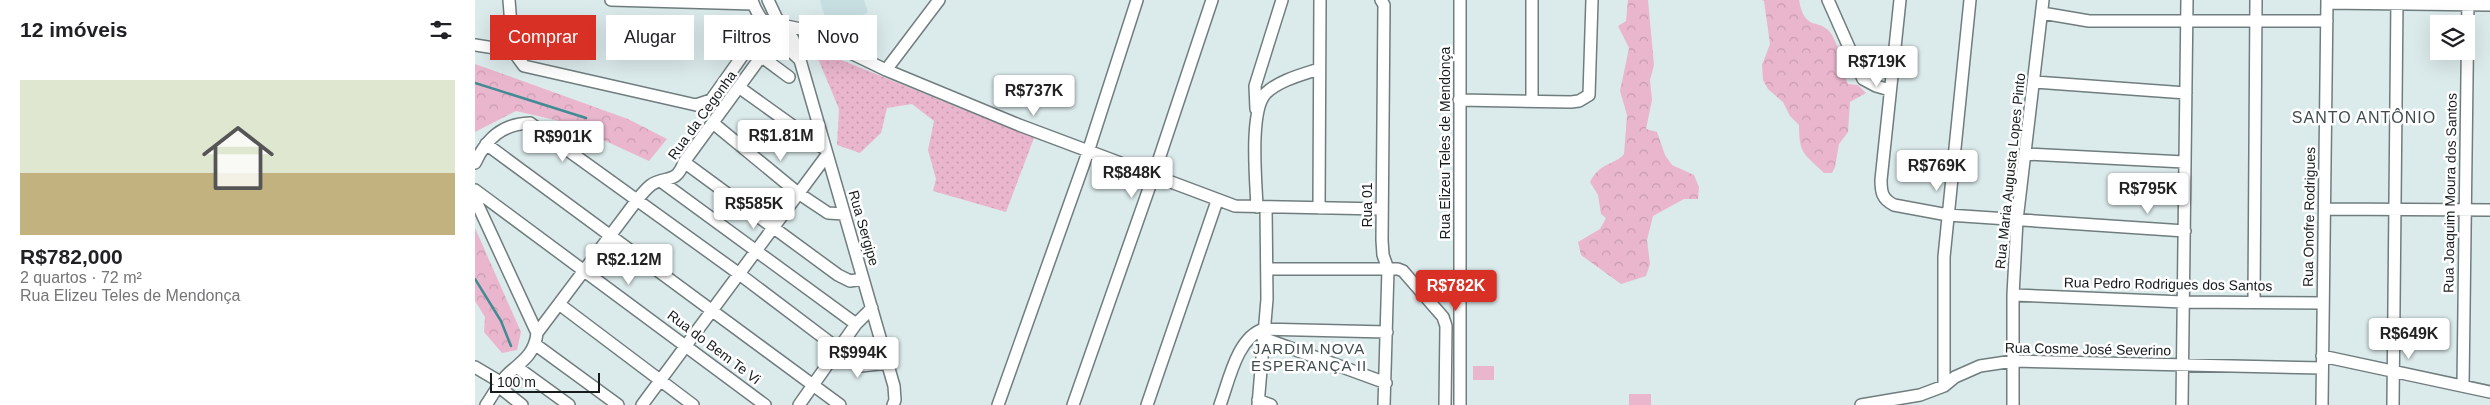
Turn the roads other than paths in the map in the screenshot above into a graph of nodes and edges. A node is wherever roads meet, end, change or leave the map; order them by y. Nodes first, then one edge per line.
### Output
1 (509, 0) edge
2 (611, 0) edge
3 (768, 0) edge
4 (939, 0) edge
5 (1137, 0) edge
6 (1213, 0) edge
7 (1282, 0) edge
8 (1460, 0) edge
9 (1532, 0) edge
10 (1592, 0) edge
11 (1900, 0) edge
12 (1970, 0) edge
13 (2043, 0) edge
14 (2187, 0) edge
15 (2257, 0) edge
16 (1829, 1) edge
17 (2327, 1) edge
18 (1319, 2) edge
19 (1382, 2) edge
20 (2397, 2) edge
21 (2468, 2) edge
22 (755, 5) edge
23 (2490, 5) edge
24 (2042, 14) junction
25 (510, 15) edge
26 (776, 15) edge
27 (2187, 20) junction
28 (2257, 20) junction
29 (2327, 21) junction
30 (475, 45) edge
31 (490, 47) edge
32 (789, 49) edge
33 (519, 60) edge
34 (739, 60) edge
35 (760, 60) edge
36 (766, 60) edge
37 (865, 60) edge
38 (1319, 69) junction
39 (886, 70) junction
40 (789, 77) dead end
41 (2035, 82) junction
42 (740, 88) junction
43 (1890, 90) junction
44 (2186, 93) junction
45 (1459, 100) junction
46 (1532, 100) junction
47 (1256, 114) junction
48 (713, 124) junction
49 (486, 144) junction
50 (826, 152) junction
51 (1088, 152) junction
52 (2025, 154) junction
53 (684, 162) junction
54 (2184, 162) junction
55 (475, 163) edge
56 (1153, 177) junction
57 (663, 182) junction
58 (475, 190) edge
59 (798, 193) junction
60 (475, 199) edge
61 (637, 200) junction
62 (1217, 201) junction
63 (1261, 207) junction
64 (1319, 208) junction
65 (1382, 209) junction
66 (2325, 209) junction
67 (2394, 210) junction
68 (2464, 210) junction
69 (2490, 210) edge
70 (845, 214) junction
71 (1948, 215) junction
72 (2017, 220) junction
73 (773, 227) junction
74 (2185, 231) junction
75 (611, 234) junction
76 (756, 250) junction
77 (1267, 268) junction
78 (1388, 269) junction
79 (585, 271) junction
80 (739, 273) junction
81 (863, 279) junction
82 (2013, 295) junction
83 (2253, 301) junction
84 (2183, 302) junction
85 (2323, 303) junction
86 (559, 304) junction
87 (871, 308) junction
88 (712, 310) junction
89 (856, 324) junction
90 (1387, 332) junction
91 (537, 333) junction
92 (1264, 333) junction
93 (536, 345) junction
94 (687, 345) junction
95 (838, 350) junction
96 (2322, 356) junction
97 (2013, 360) junction
98 (888, 363) junction
99 (2183, 365) junction
100 (475, 368) edge
101 (518, 368) junction
102 (2322, 368) junction
103 (2393, 370) junction
104 (661, 381) junction
105 (501, 383) junction
106 (1386, 383) junction
107 (812, 385) junction
108 (1944, 386) junction
109 (2463, 386) junction
110 (2490, 392) edge
111 (1258, 403) edge
112 (486, 405) edge
113 (522, 405) edge
114 (569, 405) edge
115 (618, 405) edge
116 (642, 405) edge
117 (693, 405) edge
118 (765, 405) edge
119 (799, 405) edge
120 (840, 405) edge
121 (893, 405) edge
122 (998, 405) edge
123 (1073, 405) edge
124 (1147, 405) edge
125 (1220, 405) edge
126 (1271, 405) edge
127 (1384, 405) edge
128 (1445, 405) edge
129 (1460, 405) edge
130 (1861, 405) edge
131 (2013, 405) edge
132 (2183, 405) edge
133 (2322, 405) edge
134 (2393, 405) edge

1 - 25 street
2 - 22 street
3 - 26 street
4 - 39 street
5 - 51 street
6 - 56 street
7 - 47 street
8 - 45 street, Rua Elizeu Teles de Mendonça
9 - 46 street
10 - 46 street
11 - 43 street
12 - 71 street
13 - 24 street, Rua Maria Augusta Lopes Pinto
14 - 27 street
15 - 28 street
16 - 43 street
17 - 20 street
17 - 29 street, Rua Onofre Rodrigues
18 - 38 street
19 - 65 street, Rua 01
20 - 21 street
20 - 67 street
21 - 23 street
21 - 68 street, Rua Joaquim Moura dos Santos
24 - 27 street
24 - 41 street, Rua Maria Augusta Lopes Pinto
27 - 28 street
27 - 44 street
28 - 29 street
28 - 83 street
29 - 66 street, Rua Onofre Rodrigues
30 - 31 street
32 - 50 street, Rua Sergipe
33 - 34 street
35 - 42 street, Rua da Cegonha
36 - 40 street
37 - 39 street
38 - 47 street
38 - 64 street
39 - 51 street
41 - 44 street
41 - 52 street, Rua Maria Augusta Lopes Pinto
42 - 48 street, Rua da Cegonha
42 - 50 street
43 - 71 street
44 - 54 street
45 - 46 street
45 - 129 street, Rua Elizeu Teles de Mendonça
47 - 63 street
48 - 53 street, Rua da Cegonha
48 - 59 street
49 - 55 street
49 - 61 street
49 - 75 street
50 - 59 street
50 - 70 street, Rua Sergipe
51 - 56 street
51 - 122 street
52 - 54 street
52 - 72 street, Rua Maria Augusta Lopes Pinto
53 - 57 street, Rua da Cegonha
53 - 73 street
54 - 74 street
56 - 62 street
56 - 123 street
57 - 61 street, Rua da Cegonha
57 - 76 street
58 - 79 street, Rua do Bem Te Vi
59 - 70 street
59 - 73 street
60 - 91 street
61 - 75 street, Rua da Cegonha
61 - 80 street
62 - 63 street
62 - 124 street
63 - 64 street
63 - 77 street
64 - 65 street
65 - 78 street, Rua 01
66 - 67 street
66 - 85 street, Rua Onofre Rodrigues
67 - 68 street
67 - 103 street
68 - 69 street
68 - 109 street, Rua Joaquim Moura dos Santos
70 - 81 street, Rua Sergipe
71 - 72 street
71 - 108 street
72 - 74 street
72 - 82 street, Rua Maria Augusta Lopes Pinto
73 - 76 street
73 - 81 street
74 - 84 street
75 - 79 street, Rua da Cegonha
75 - 88 street
76 - 80 street
76 - 89 street
77 - 78 street
77 - 92 street
78 - 90 street, Rua 01
78 - 128 street
79 - 86 street, Rua da Cegonha
79 - 94 street, Rua do Bem Te Vi
80 - 88 street
80 - 95 street
81 - 87 street, Rua Sergipe
82 - 84 street, Rua Pedro Rodrigues dos Santos
82 - 97 street, Rua Maria Augusta Lopes Pinto
83 - 84 street, Rua Pedro Rodrigues dos Santos
83 - 85 street, Rua Pedro Rodrigues dos Santos
84 - 99 street
85 - 96 street, Rua Onofre Rodrigues
86 - 91 street, Rua da Cegonha
86 - 104 street
87 - 89 street
87 - 98 street, Rua Sergipe
88 - 94 street
88 - 107 street
89 - 95 street
90 - 92 street
90 - 106 street, Rua 01
91 - 93 street
92 - 106 street
92 - 111 street
92 - 125 street
93 - 101 street
93 - 115 street
94 - 104 street
94 - 118 street, Rua do Bem Te Vi
95 - 98 street
95 - 107 street
96 - 102 street, Rua Onofre Rodrigues
96 - 103 street
97 - 99 street, Rua Cosme José Severino
97 - 108 street, Rua Cosme José Severino
97 - 131 street, Rua Maria Augusta Lopes Pinto
98 - 121 street, Rua Sergipe
99 - 102 street, Rua Cosme José Severino
99 - 132 street
100 - 105 street
101 - 105 street
101 - 114 street
102 - 133 street, Rua Onofre Rodrigues
103 - 109 street
103 - 134 street
104 - 116 street
104 - 117 street
105 - 112 street
105 - 113 street
106 - 127 street, Rua 01
107 - 119 street
107 - 120 street
108 - 130 street, Rua Cosme José Severino
109 - 110 street
111 - 126 street

